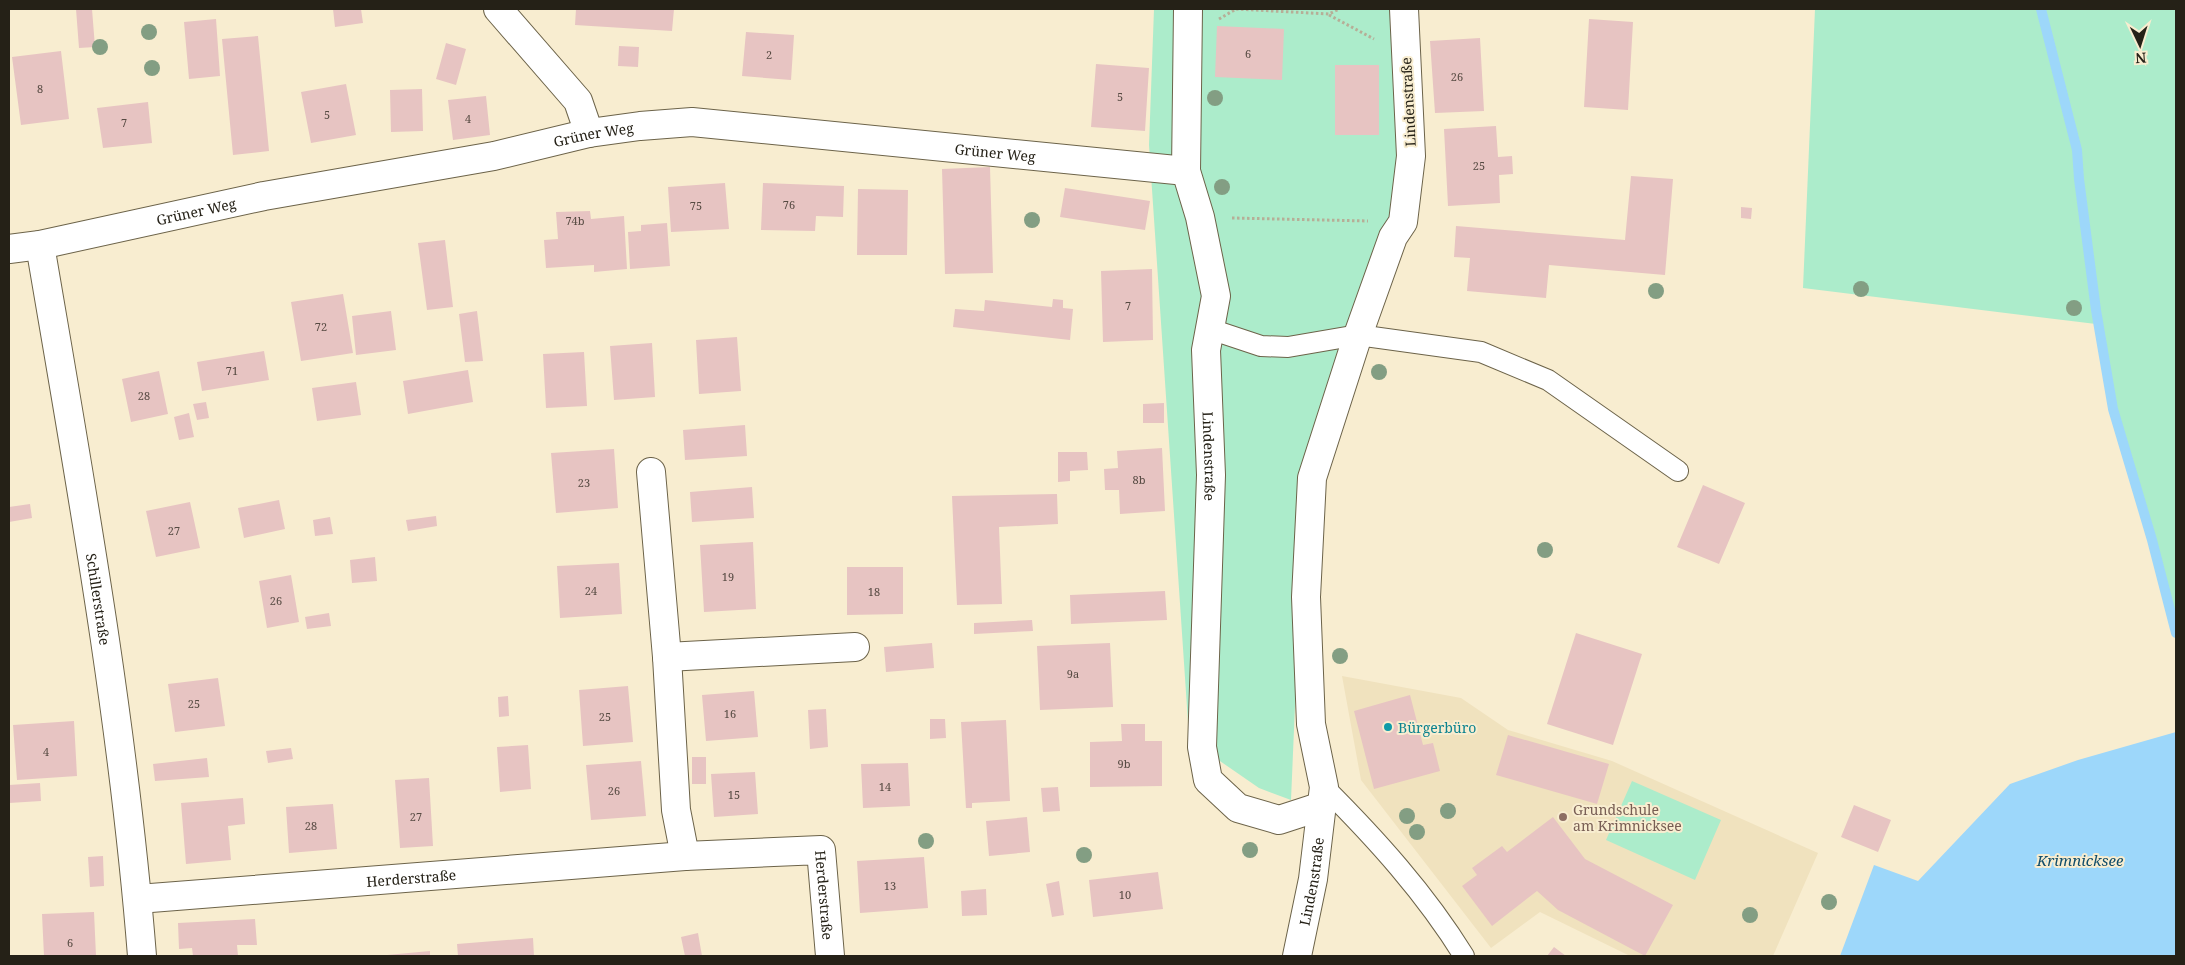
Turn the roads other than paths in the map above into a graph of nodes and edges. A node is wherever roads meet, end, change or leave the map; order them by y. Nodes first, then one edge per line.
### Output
1 (498, 9) edge
2 (1188, 9) edge
3 (1404, 9) edge
4 (589, 133) junction
5 (1186, 170) junction
6 (40, 245) junction
7 (9, 249) edge
8 (1210, 329) junction
9 (1358, 335) junction
10 (1678, 470) dead end
11 (651, 472) dead end
12 (855, 647) dead end
13 (667, 657) junction
14 (1323, 797) junction
15 (685, 856) junction
16 (138, 899) junction
17 (142, 956) edge
18 (830, 956) edge
19 (1297, 956) edge
20 (1464, 956) edge

1 - 4 street
2 - 5 street, Lindenstraße
3 - 9 street, Lindenstraße
4 - 5 street, Grüner Weg
4 - 6 street, Grüner Weg
5 - 8 street, Lindenstraße
6 - 7 street, Grüner Weg
6 - 16 street, Schillerstraße
8 - 9 lane
8 - 14 street, Lindenstraße
9 - 10 lane
9 - 14 street, Lindenstraße
11 - 13 street
12 - 13 street
13 - 15 street
14 - 19 street, Lindenstraße
14 - 20 lane
15 - 16 street, Herderstraße
15 - 18 street, Herderstraße
16 - 17 street, Schillerstraße

